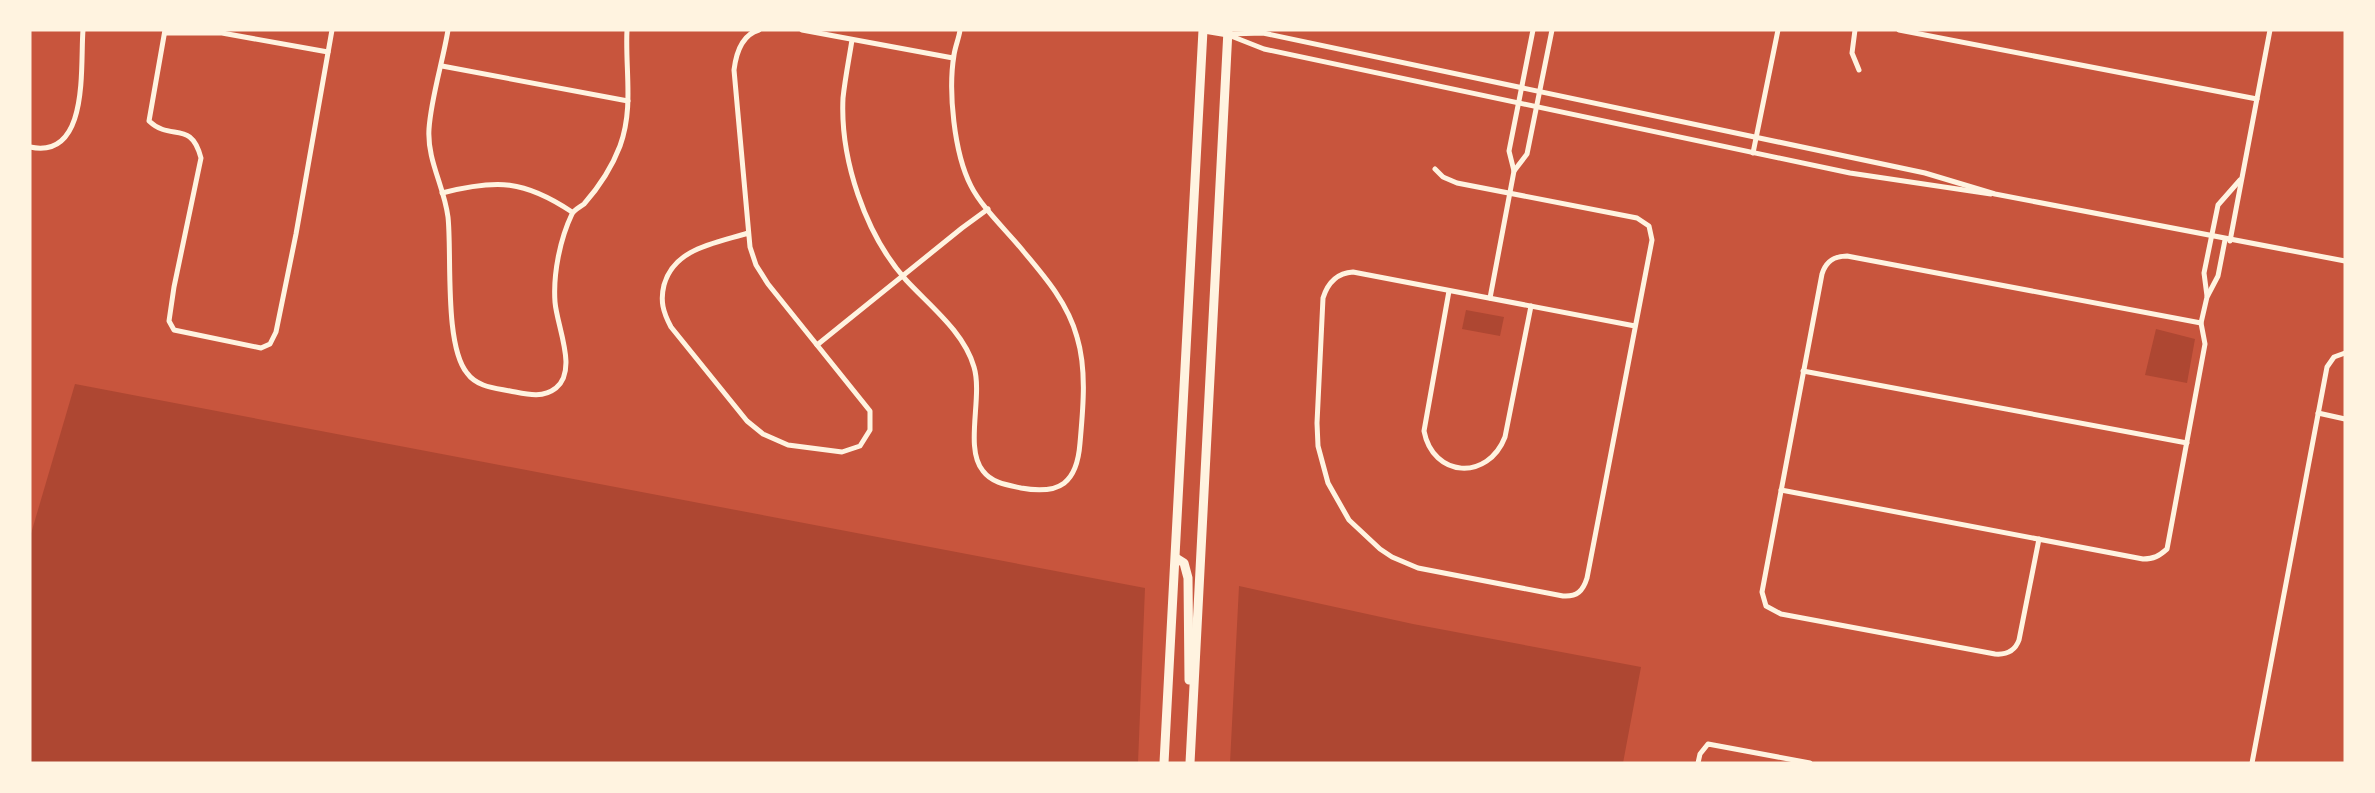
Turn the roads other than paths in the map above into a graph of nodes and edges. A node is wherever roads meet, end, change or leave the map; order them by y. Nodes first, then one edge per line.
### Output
1 (83, 30) edge
2 (332, 30) edge
3 (448, 30) edge
4 (627, 30) edge
5 (759, 30) edge
6 (802, 30) edge
7 (960, 30) edge
8 (1203, 30) edge
9 (1534, 30) edge
10 (1552, 30) edge
11 (1778, 30) edge
12 (1855, 30) edge
13 (1899, 30) edge
14 (2270, 30) edge
15 (165, 31) edge
16 (1228, 32) edge
17 (852, 40) junction
18 (328, 52) junction
19 (953, 58) junction
20 (442, 66) junction
21 (1859, 70) dead end
22 (1521, 88) junction
23 (1539, 92) junction
24 (2257, 99) junction
25 (628, 101) junction
26 (1518, 104) junction
27 (1536, 108) junction
28 (1756, 138) junction
29 (30, 147) edge
30 (1753, 153) junction
31 (1435, 169) dead end
32 (1514, 171) junction
33 (2242, 177) junction
34 (442, 193) junction
35 (1510, 193) junction
36 (1995, 194) junction
37 (988, 209) junction
38 (572, 212) junction
39 (748, 233) junction
40 (2211, 237) junction
41 (2227, 240) junction
42 (2345, 261) edge
43 (903, 276) junction
44 (1449, 291) junction
45 (2207, 297) junction
46 (1490, 298) junction
47 (1531, 306) junction
48 (2202, 323) junction
49 (1635, 326) junction
50 (817, 345) junction
51 (2345, 353) edge
52 (1803, 371) junction
53 (2318, 414) junction
54 (2345, 419) edge
55 (2187, 443) junction
56 (1781, 490) junction
57 (2039, 539) junction
58 (1176, 558) junction
59 (1192, 734) junction
60 (1164, 763) edge
61 (1191, 763) edge
62 (1698, 763) edge
63 (1810, 763) edge
64 (2252, 763) edge

1 - 29 street
2 - 18 street
3 - 20 street
4 - 25 street
5 - 39 street
6 - 17 street
7 - 19 street
8 - 16 street
8 - 58 highway
9 - 22 street
10 - 23 street
11 - 28 street
12 - 21 street
13 - 24 street
14 - 24 street
15 - 18 street
15 - 18 street
16 - 22 street
16 - 26 street
16 - 59 highway
17 - 19 street
17 - 43 street
19 - 37 street
20 - 25 street
20 - 34 street
22 - 23 street
22 - 26 street
23 - 27 street
23 - 28 street
24 - 33 street
25 - 38 street
26 - 27 street
26 - 32 street
27 - 30 street
27 - 32 street
28 - 30 street
28 - 36 street
30 - 36 street
31 - 35 street
32 - 35 street
33 - 40 street
33 - 41 street
34 - 38 street
34 - 38 street
35 - 46 street
35 - 49 street
36 - 40 street
37 - 43 street
37 - 43 street
39 - 50 street
39 - 50 street
40 - 41 street
40 - 45 street
41 - 42 street
41 - 45 street
43 - 50 street
44 - 46 street
44 - 47 street
44 - 49 street
45 - 48 street
46 - 47 street
47 - 49 street
48 - 52 street
48 - 55 street
51 - 53 street
52 - 55 street
52 - 56 street
53 - 54 street
53 - 64 street
55 - 57 street
56 - 57 street
56 - 57 street
58 - 59 highway
58 - 60 highway
59 - 61 highway
62 - 63 street

